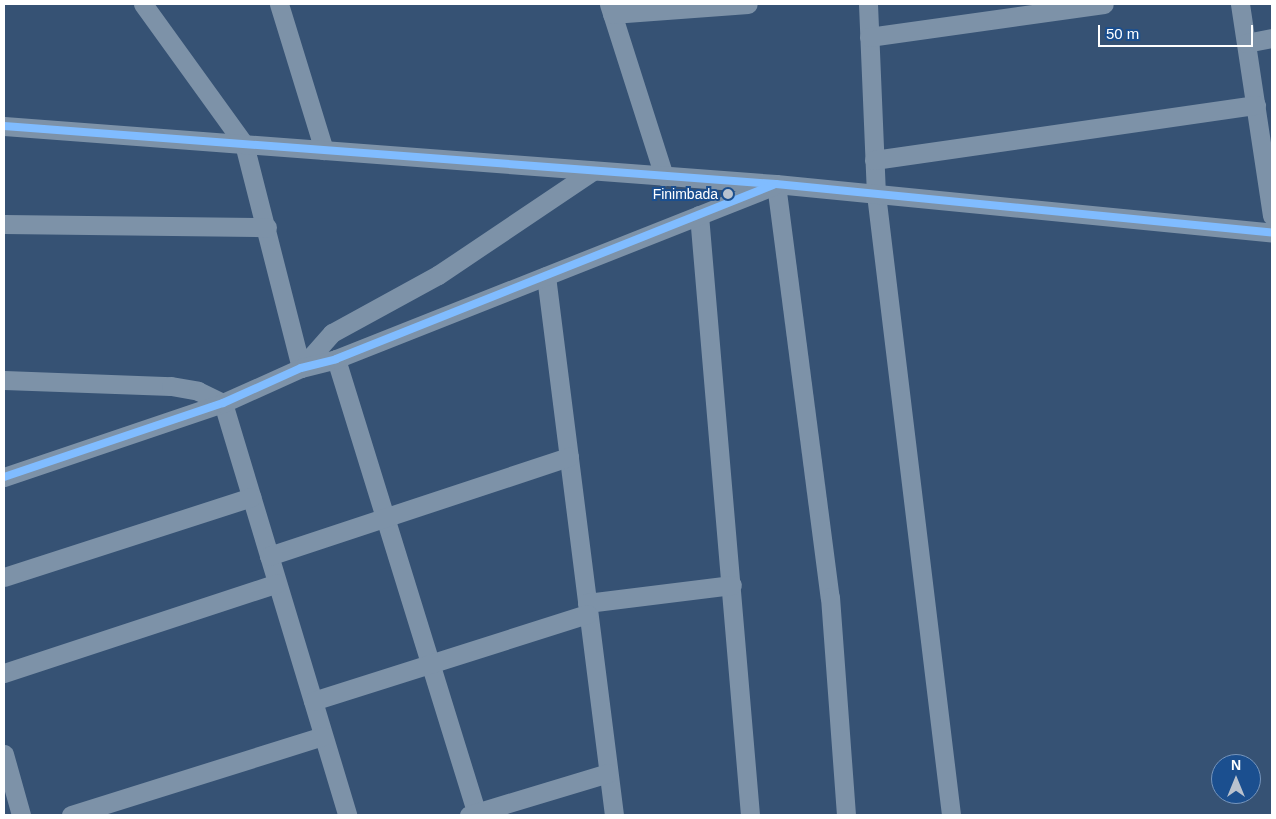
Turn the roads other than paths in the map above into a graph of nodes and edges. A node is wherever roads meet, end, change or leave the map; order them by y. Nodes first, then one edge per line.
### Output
1 (143, 4) edge
2 (279, 4) edge
3 (748, 4) edge
4 (868, 4) edge
5 (1104, 4) edge
6 (1240, 4) edge
7 (611, 9) edge
8 (869, 37) junction
9 (1272, 38) edge
10 (1246, 42) junction
11 (1256, 105) junction
12 (4, 126) edge
13 (244, 144) junction
14 (324, 150) junction
15 (874, 160) junction
16 (593, 171) junction
17 (664, 176) junction
18 (776, 184) junction
19 (876, 194) junction
20 (699, 215) junction
21 (1272, 216) edge
22 (4, 224) edge
23 (267, 227) junction
24 (1272, 233) edge
25 (546, 276) junction
26 (336, 359) junction
27 (301, 368) junction
28 (4, 380) edge
29 (223, 403) junction
30 (569, 457) junction
31 (4, 477) edge
32 (252, 497) junction
33 (385, 518) junction
34 (269, 556) junction
35 (4, 577) edge
36 (277, 583) junction
37 (732, 585) junction
38 (587, 608) junction
39 (430, 664) junction
40 (4, 673) edge
41 (313, 702) junction
42 (323, 736) junction
43 (4, 754) edge
44 (608, 773) junction
45 (21, 815) edge
46 (71, 815) edge
47 (347, 815) edge
48 (474, 815) edge
49 (614, 815) edge
50 (750, 815) edge
51 (846, 815) edge
52 (951, 815) edge

1 - 13 street
2 - 14 street
3 - 7 street
4 - 8 street
5 - 8 street
6 - 10 street
7 - 17 street
8 - 15 street
9 - 10 street
10 - 11 street
11 - 15 street
11 - 21 street
12 - 13 street
13 - 14 street
13 - 23 street
14 - 16 street
15 - 19 street
16 - 17 street
16 - 27 street
17 - 18 street
18 - 19 street
18 - 20 street
18 - 51 street
19 - 24 street
19 - 52 street
20 - 25 street
20 - 37 street
22 - 23 street
23 - 27 street
25 - 26 street
25 - 30 street
26 - 27 street
26 - 33 street
27 - 29 street
28 - 29 street
29 - 31 street
29 - 32 street
30 - 33 street
30 - 38 street
32 - 34 street
32 - 35 street
33 - 34 street
33 - 39 street
34 - 36 street
36 - 40 street
36 - 41 street
37 - 38 street
37 - 50 street
38 - 39 street
38 - 44 street
39 - 41 street
39 - 48 street
41 - 42 street
42 - 46 street
42 - 47 street
43 - 45 street
44 - 48 street
44 - 49 street

